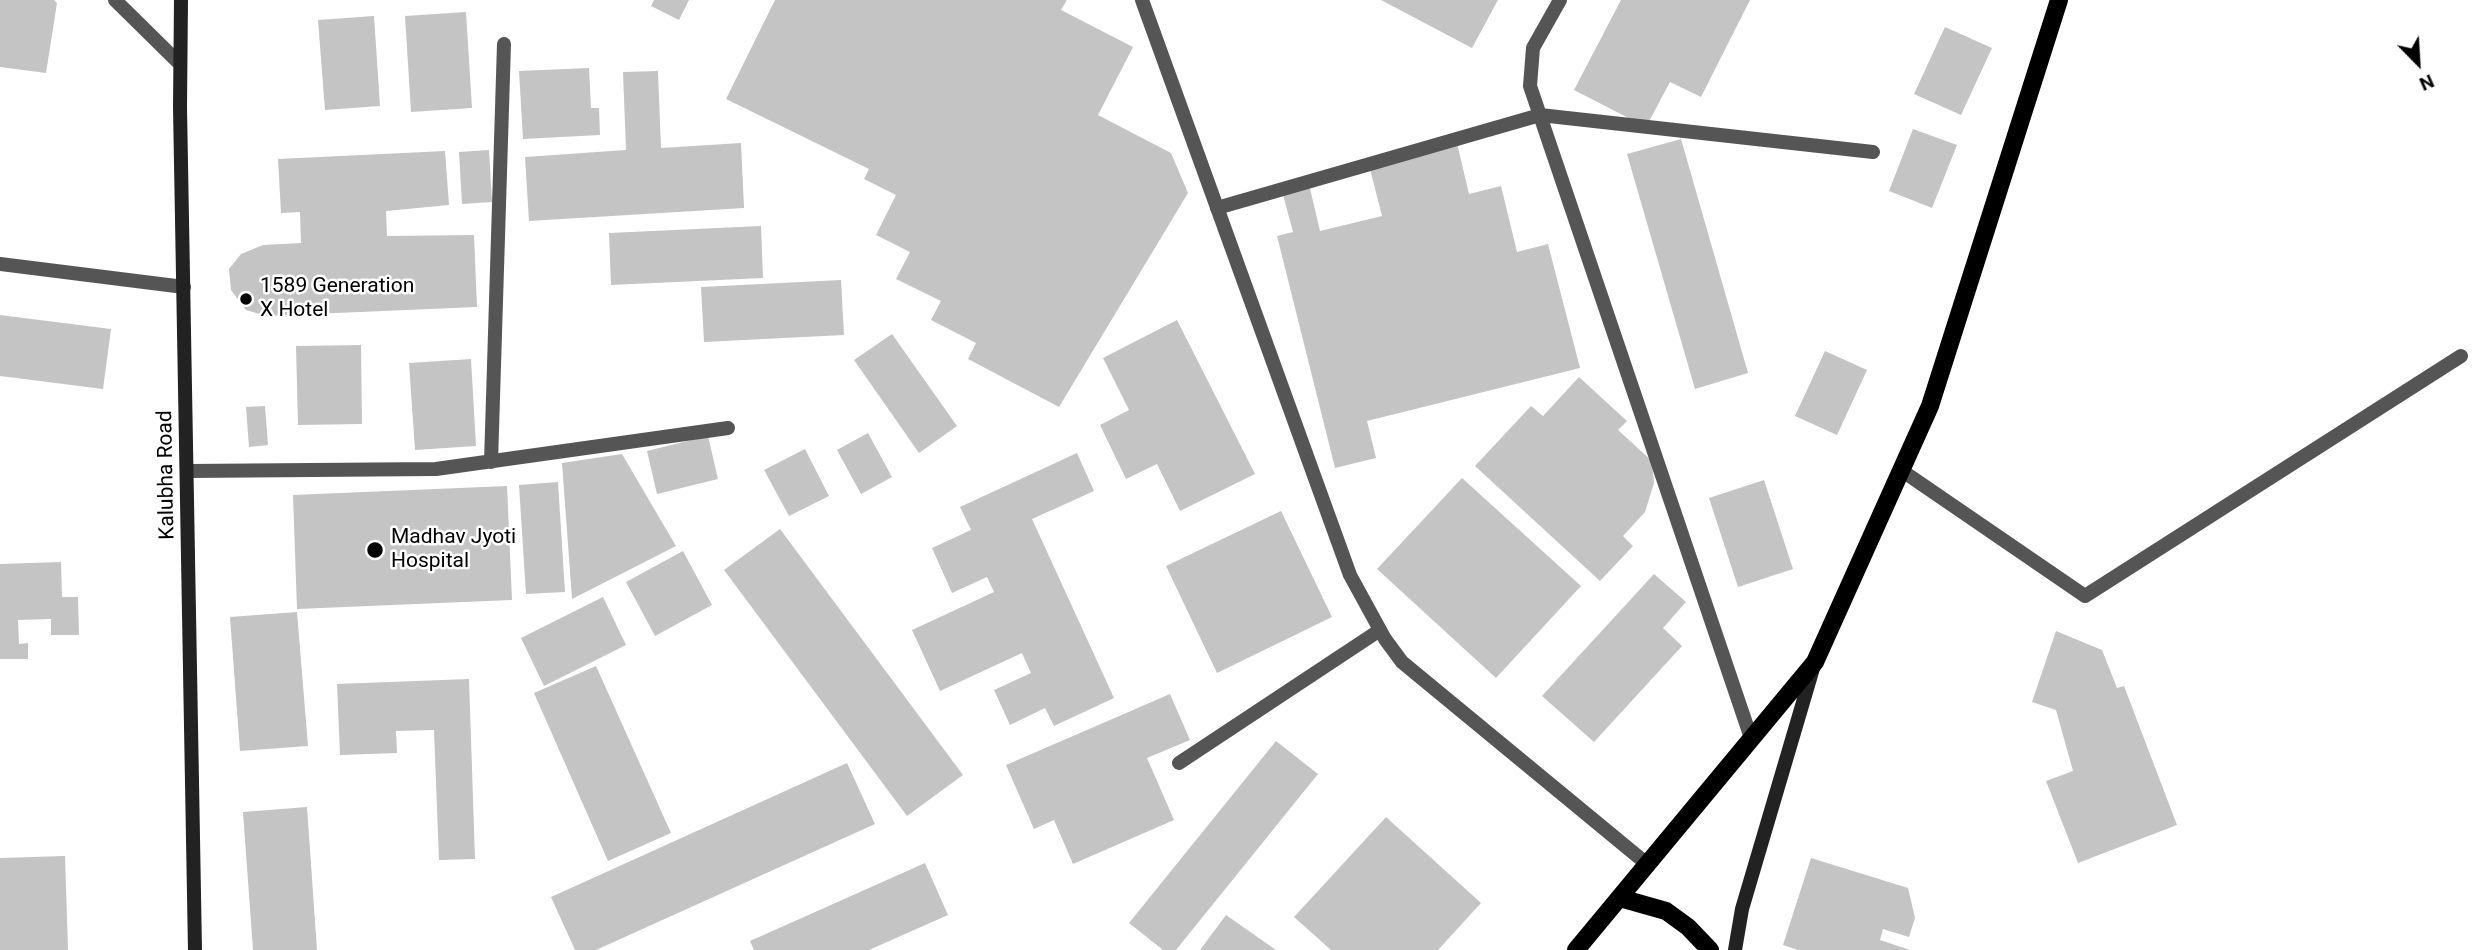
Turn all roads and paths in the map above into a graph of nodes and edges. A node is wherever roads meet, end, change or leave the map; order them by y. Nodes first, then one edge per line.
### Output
1 (115, 0) edge
2 (181, 0) edge
3 (1142, 0) edge
4 (1560, 0) edge
5 (2059, 0) edge
6 (504, 44) dead end
7 (180, 64) junction
8 (1540, 115) junction
9 (1873, 152) dead end
10 (1217, 208) junction
11 (0, 264) edge
12 (184, 287) junction
13 (2461, 356) dead end
14 (728, 428) dead end
15 (491, 462) junction
16 (1901, 470) junction
17 (188, 471) junction
18 (1380, 630) junction
19 (1815, 662) junction
20 (1751, 738) junction
21 (1179, 763) dead end
22 (1647, 864) junction
23 (1620, 898) junction
24 (195, 950) edge
25 (1576, 950) edge
26 (1710, 950) edge
27 (1735, 950) edge

1 - 7 street
2 - 7 street, Kalubha Road
3 - 10 street
4 - 8 street
5 - 16 main road
6 - 15 street
7 - 12 street, Kalubha Road
8 - 9 street
8 - 10 street
8 - 20 street
10 - 18 street
11 - 12 street
12 - 17 street, Kalubha Road
13 - 16 street
14 - 15 street
15 - 17 street
16 - 19 main road
17 - 24 street, Kalubha Road
18 - 21 street
18 - 22 street
19 - 20 main road
19 - 27 street
20 - 22 main road
22 - 23 main road
23 - 25 main road
23 - 26 main road

